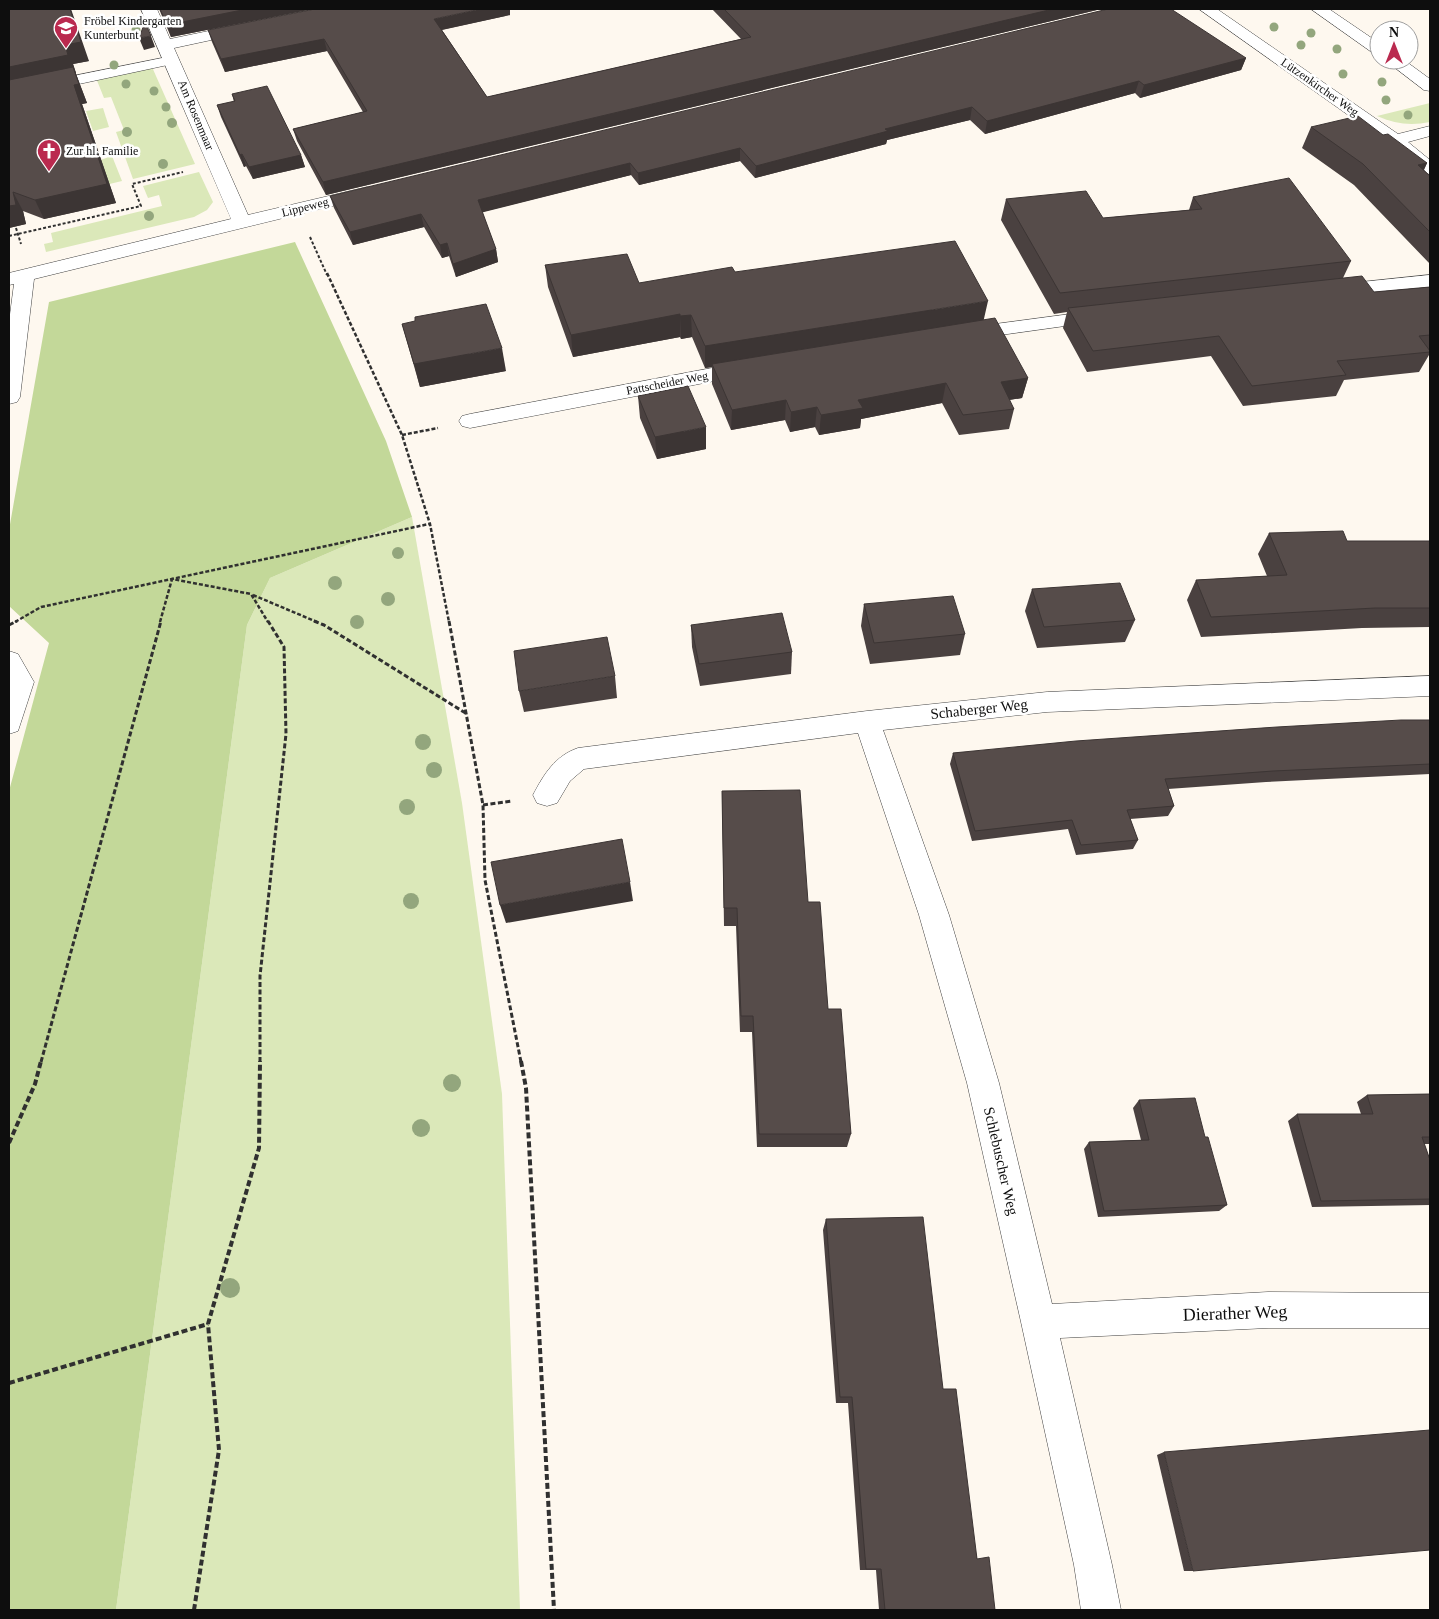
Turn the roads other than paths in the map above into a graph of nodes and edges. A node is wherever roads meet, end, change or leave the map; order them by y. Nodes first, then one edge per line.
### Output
1 (149, 9) edge
2 (1207, 9) edge
3 (1319, 9) edge
4 (259, 26) edge
5 (1369, 43) edge
6 (169, 52) junction
7 (1407, 70) edge
8 (1430, 86) edge
9 (9, 94) edge
10 (1430, 131) edge
11 (1395, 140) junction
12 (1430, 169) edge
13 (380, 189) edge
14 (242, 222) junction
15 (17, 277) edge
16 (1430, 281) edge
17 (1315, 292) edge
18 (1122, 313) edge
19 (946, 336) edge
20 (766, 365) edge
21 (9, 397) edge
22 (470, 421) dead end
23 (9, 661) edge
24 (1430, 686) edge
25 (867, 721) junction
26 (9, 724) edge
27 (547, 795) dead end
28 (1430, 1310) edge
29 (1039, 1322) junction
30 (1101, 1610) edge

1 - 6 street, Am Rosenmaar
2 - 11 street, Lützenkircher Weg
3 - 5 street
4 - 6 street
6 - 9 lane
6 - 14 street, Am Rosenmaar
7 - 8 street
10 - 11 street
11 - 12 street, Lützenkircher Weg
13 - 14 street, Lippeweg
14 - 15 street, Lippeweg
15 - 21 street
16 - 17 street
18 - 19 street
20 - 22 street, Pattscheider Weg
23 - 26 street
24 - 25 street, Schaberger Weg
25 - 27 street, Schaberger Weg
25 - 29 street, Schlebuscher Weg
28 - 29 street, Dierather Weg
29 - 30 street, Schlebuscher Weg

